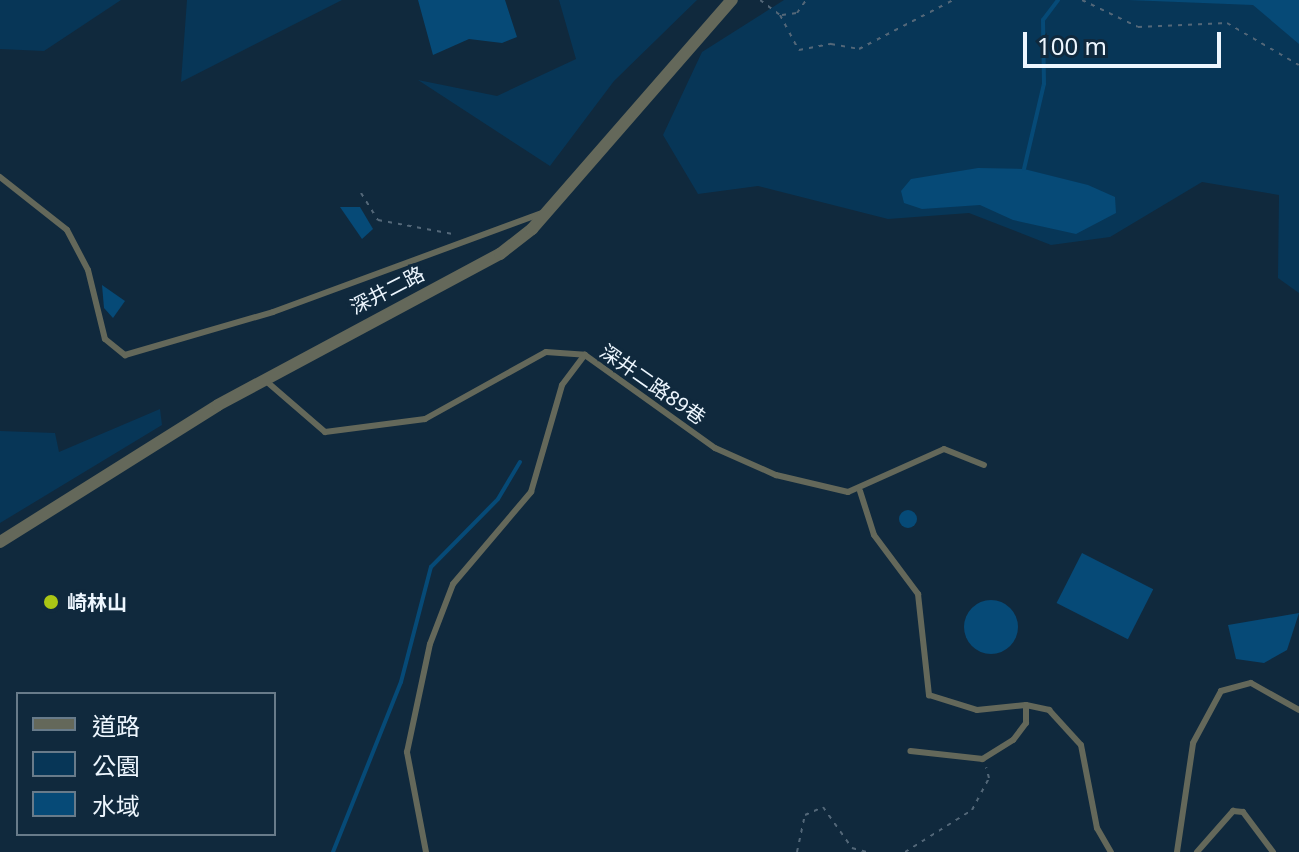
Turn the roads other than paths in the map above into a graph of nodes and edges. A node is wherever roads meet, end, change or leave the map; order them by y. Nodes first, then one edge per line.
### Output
1 (732, 0) edge
2 (0, 177) edge
3 (549, 210) junction
4 (585, 355) junction
5 (264, 378) junction
6 (984, 465) dead end
7 (860, 491) junction
8 (0, 542) edge
9 (1026, 705) junction
10 (1299, 710) edge
11 (910, 751) dead end
12 (426, 852) edge
13 (1111, 852) edge
14 (1177, 852) edge
15 (1197, 852) edge
16 (1273, 852) edge

1 - 3 street, 深井二路
2 - 3 lane
3 - 5 street, 深井二路
4 - 5 lane, 深井二路89巷
4 - 7 lane, 深井二路89巷
4 - 12 lane
5 - 8 street, 深井二路
6 - 7 lane
7 - 9 lane
9 - 11 lane
9 - 13 lane
10 - 14 lane
15 - 16 lane

